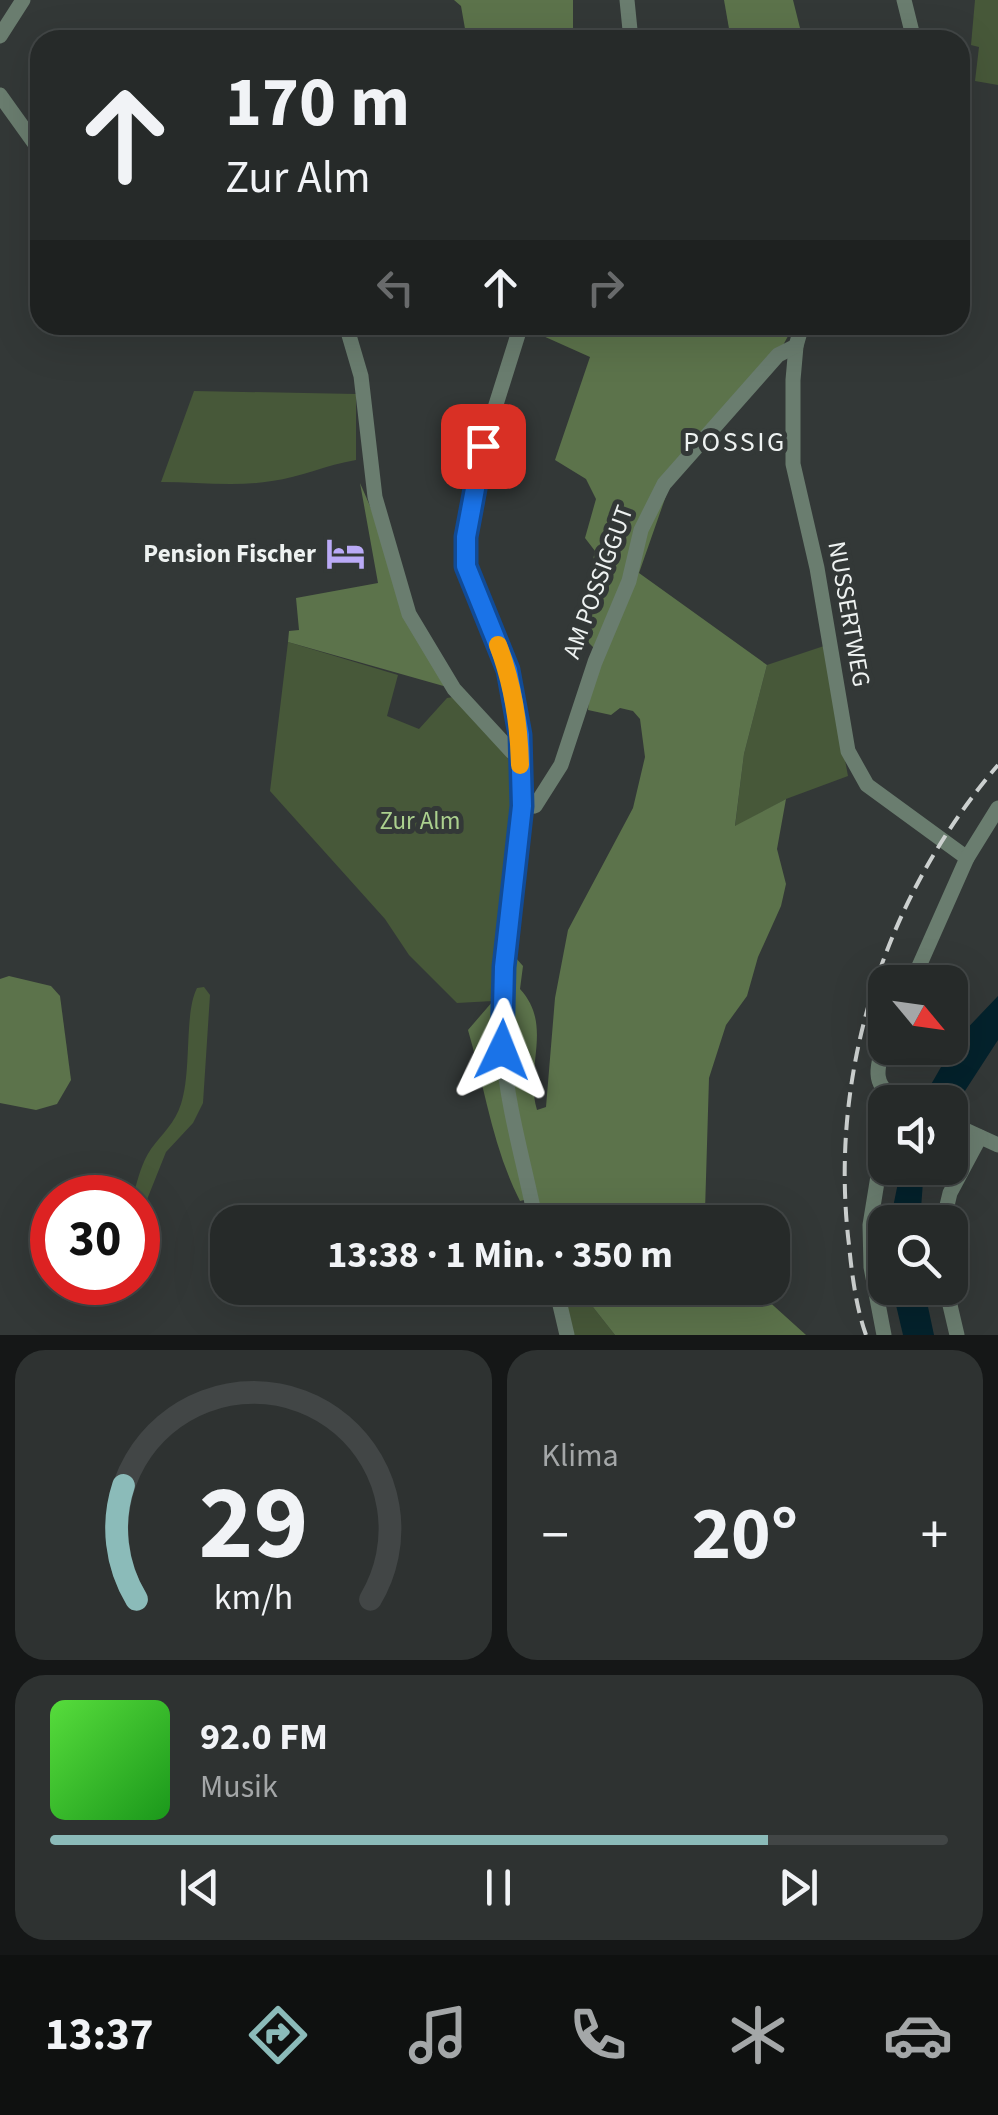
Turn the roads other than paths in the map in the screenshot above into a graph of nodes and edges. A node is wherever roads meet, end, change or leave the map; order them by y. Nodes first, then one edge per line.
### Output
1 (23, 0) edge
2 (627, 0) edge
3 (904, 0) edge
4 (630, 30) edge
5 (912, 30) edge
6 (0, 36) edge
7 (0, 96) edge
8 (30, 137) edge
9 (349, 335) edge
10 (518, 335) edge
11 (799, 335) edge
12 (796, 346) junction
13 (520, 754) junction
14 (522, 806) junction
15 (998, 808) edge
16 (967, 858) junction
17 (920, 965) edge
18 (968, 1131) edge
19 (998, 1145) edge
20 (877, 1185) edge
21 (533, 1205) edge
22 (560, 1305) edge
23 (950, 1305) edge
24 (567, 1335) edge
25 (884, 1335) edge
26 (958, 1335) edge

1 - 6 street
2 - 4 street
3 - 5 street
7 - 8 street
9 - 13 street
10 - 13 street
11 - 12 street, NUSSERTWEG
12 - 14 street, AM POSSIGGUT
12 - 16 street, NUSSERTWEG
13 - 14 street
14 - 21 street
15 - 16 street
16 - 17 street
18 - 19 street
20 - 25 street
22 - 24 street
23 - 26 street

